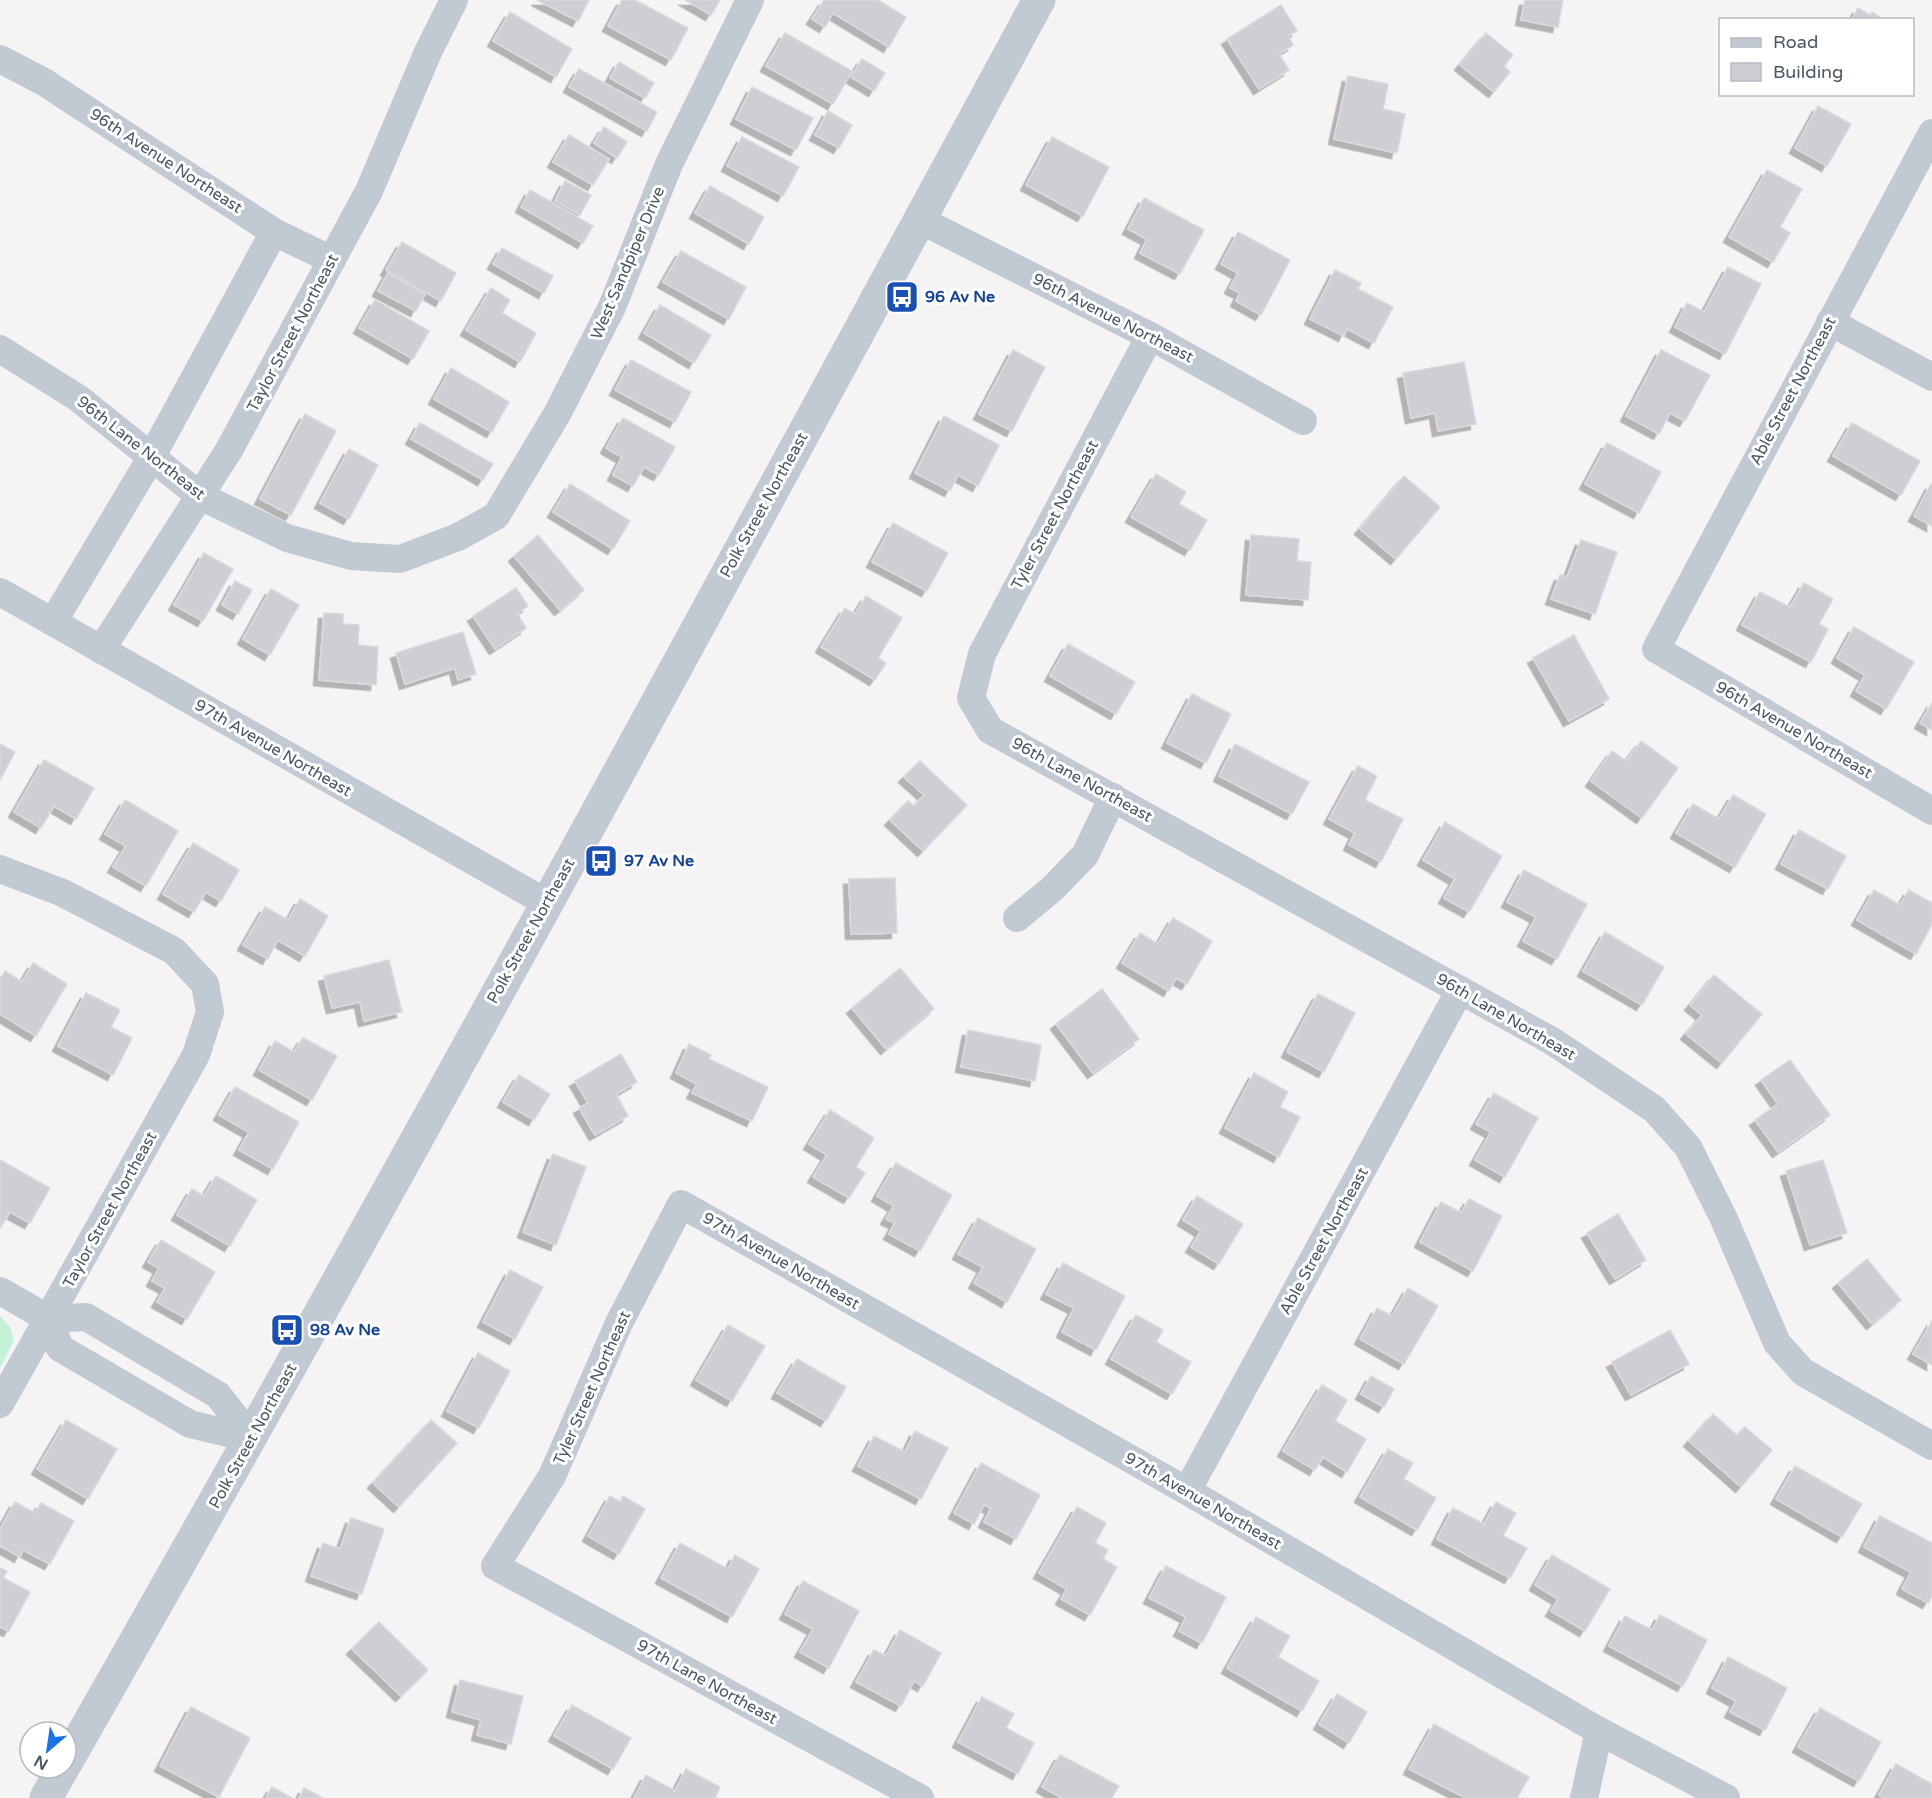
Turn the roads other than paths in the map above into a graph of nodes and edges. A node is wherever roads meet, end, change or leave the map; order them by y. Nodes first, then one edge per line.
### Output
1 (454, 0) edge
2 (750, 0) edge
3 (1039, 0) edge
4 (0, 60) edge
5 (1932, 133) edge
6 (920, 220) junction
7 (274, 232) junction
8 (332, 260) junction
9 (1830, 322) junction
10 (1150, 336) junction
11 (0, 348) edge
12 (1932, 377) edge
13 (1303, 421) dead end
14 (151, 458) junction
15 (200, 496) junction
16 (427, 549) joint
17 (0, 592) edge
18 (53, 622) junction
19 (1656, 649) joint
20 (101, 650) junction
21 (971, 698) joint
22 (1113, 797) junction
23 (1932, 811) edge
24 (0, 868) edge
25 (547, 903) junction
26 (1017, 918) dead end
27 (1460, 990) junction
28 (681, 1204) joint
29 (0, 1291) edge
30 (49, 1319) junction
31 (0, 1404) edge
32 (252, 1439) junction
33 (1932, 1446) edge
34 (1187, 1491) junction
35 (495, 1566) joint
36 (1599, 1731) junction
37 (78, 1742) edge
38 (920, 1798) edge
39 (1584, 1798) edge
40 (1726, 1798) edge

1 - 8 street, Taylor Street Northeast
2 - 16 street, West Sandpiper Drive
3 - 6 street, Polk Street Northeast
4 - 7 street, 96th Avenue Northeast
5 - 9 street, Able Street Northeast
6 - 10 street, 96th Avenue Northeast
6 - 25 street, Polk Street Northeast
7 - 8 street, 96th Avenue Northeast
7 - 14 street
8 - 15 street, Taylor Street Northeast
9 - 12 street
9 - 19 street, Able Street Northeast
10 - 13 street, 96th Avenue Northeast
10 - 21 street, Tyler Street Northeast
11 - 14 street, 96th Lane Northeast
14 - 15 street, 96th Lane Northeast
14 - 18 street
15 - 16 street, 96th Lane Northeast
15 - 20 street, Taylor Street Northeast
17 - 18 street, 97th Avenue Northeast
18 - 20 street, 97th Avenue Northeast
19 - 23 street, 96th Avenue Northeast
20 - 25 street, 97th Avenue Northeast
21 - 22 street, 96th Lane Northeast
22 - 26 street
22 - 27 street, 96th Lane Northeast
24 - 30 street, Taylor Street Northeast
25 - 32 street, Polk Street Northeast
27 - 33 street, 96th Lane Northeast
27 - 34 street, Able Street Northeast
28 - 34 street, 97th Avenue Northeast
28 - 35 street, Tyler Street Northeast
29 - 30 street
30 - 31 street, Taylor Street Northeast
30 - 32 street
30 - 32 street
32 - 37 street, Polk Street Northeast
34 - 36 street, 97th Avenue Northeast
35 - 38 street, 97th Lane Northeast
36 - 39 street
36 - 40 street, 97th Avenue Northeast

